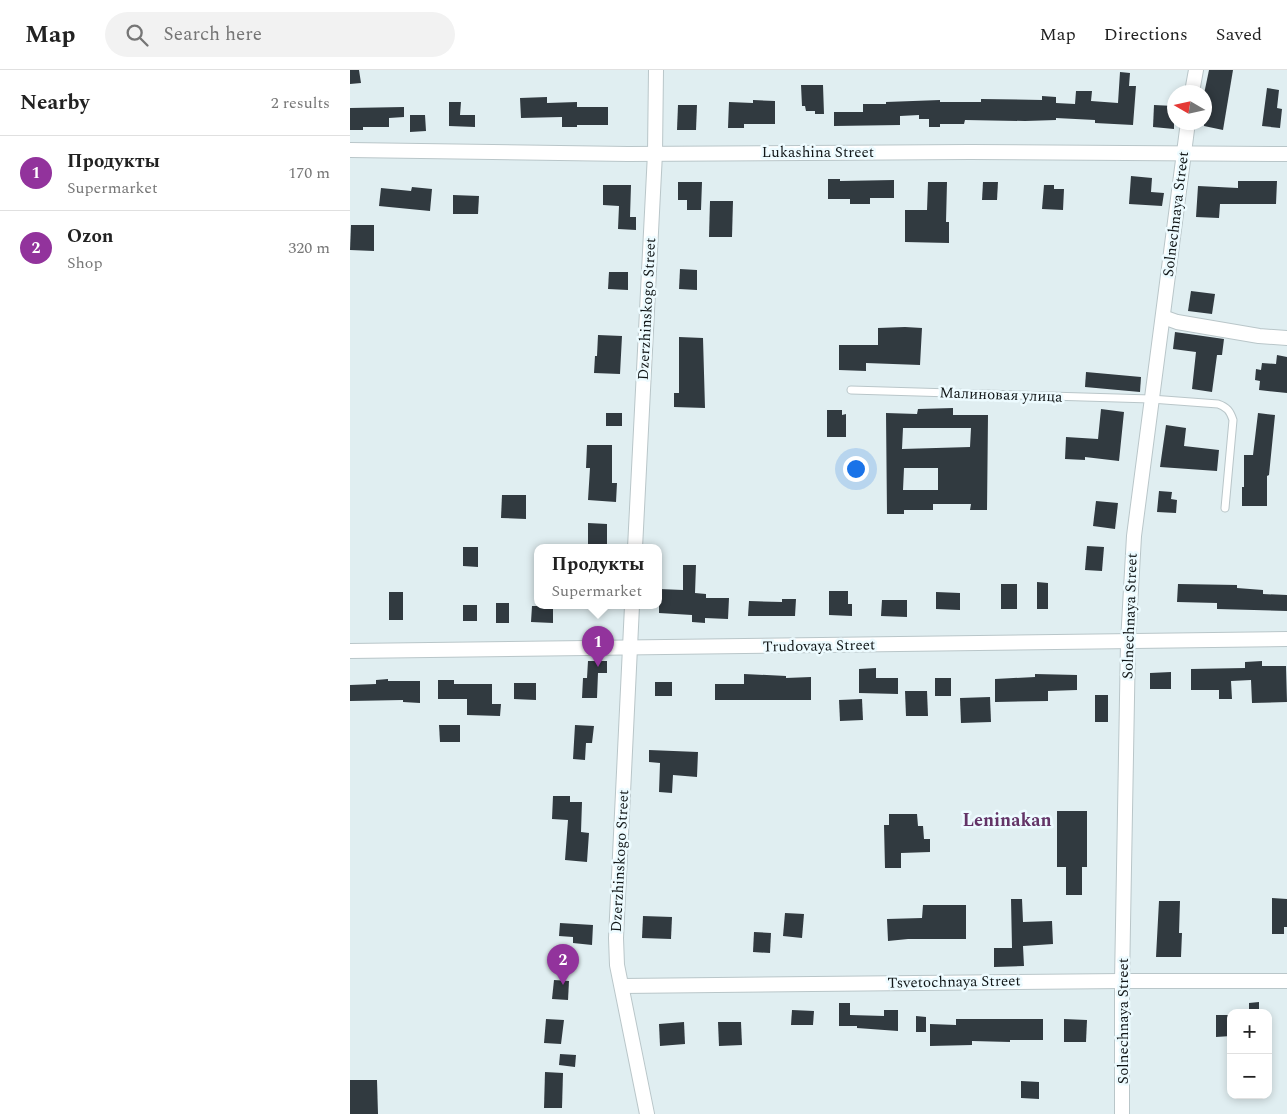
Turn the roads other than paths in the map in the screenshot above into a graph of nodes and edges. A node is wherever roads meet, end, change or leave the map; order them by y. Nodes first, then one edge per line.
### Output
1 (656, 70) edge
2 (1196, 70) edge
3 (1193, 85) edge
4 (1187, 130) edge
5 (350, 150) edge
6 (655, 153) junction
7 (1184, 153) junction
8 (1287, 154) edge
9 (1163, 317) junction
10 (1287, 338) edge
11 (851, 390) dead end
12 (1152, 399) junction
13 (1225, 508) dead end
14 (635, 544) edge
15 (632, 609) edge
16 (1287, 639) edge
17 (1128, 642) junction
18 (630, 648) junction
19 (350, 651) edge
20 (1122, 981) junction
21 (1287, 981) edge
22 (622, 986) junction
23 (647, 1114) edge
24 (1122, 1114) edge

1 - 6 street, Dzerzhinskogo Street
2 - 3 street
4 - 7 street, Solnechnaya Street
5 - 6 street, Lukashina Street
6 - 7 street, Lukashina Street
6 - 14 street, Dzerzhinskogo Street
7 - 8 street, Lukashina Street
7 - 9 street, Solnechnaya Street
9 - 10 street
9 - 12 street, Solnechnaya Street
11 - 12 lane, Малиновая улица
12 - 13 lane, Малиновая улица
12 - 17 street, Solnechnaya Street
15 - 18 street, Dzerzhinskogo Street
16 - 17 street, Trudovaya Street
17 - 18 street, Trudovaya Street
17 - 20 street, Solnechnaya Street
18 - 19 street, Trudovaya Street
18 - 22 street, Dzerzhinskogo Street
20 - 21 street, Tsvetochnaya Street
20 - 22 street, Tsvetochnaya Street
20 - 24 street, Solnechnaya Street
22 - 23 street, Dzerzhinskogo Street

